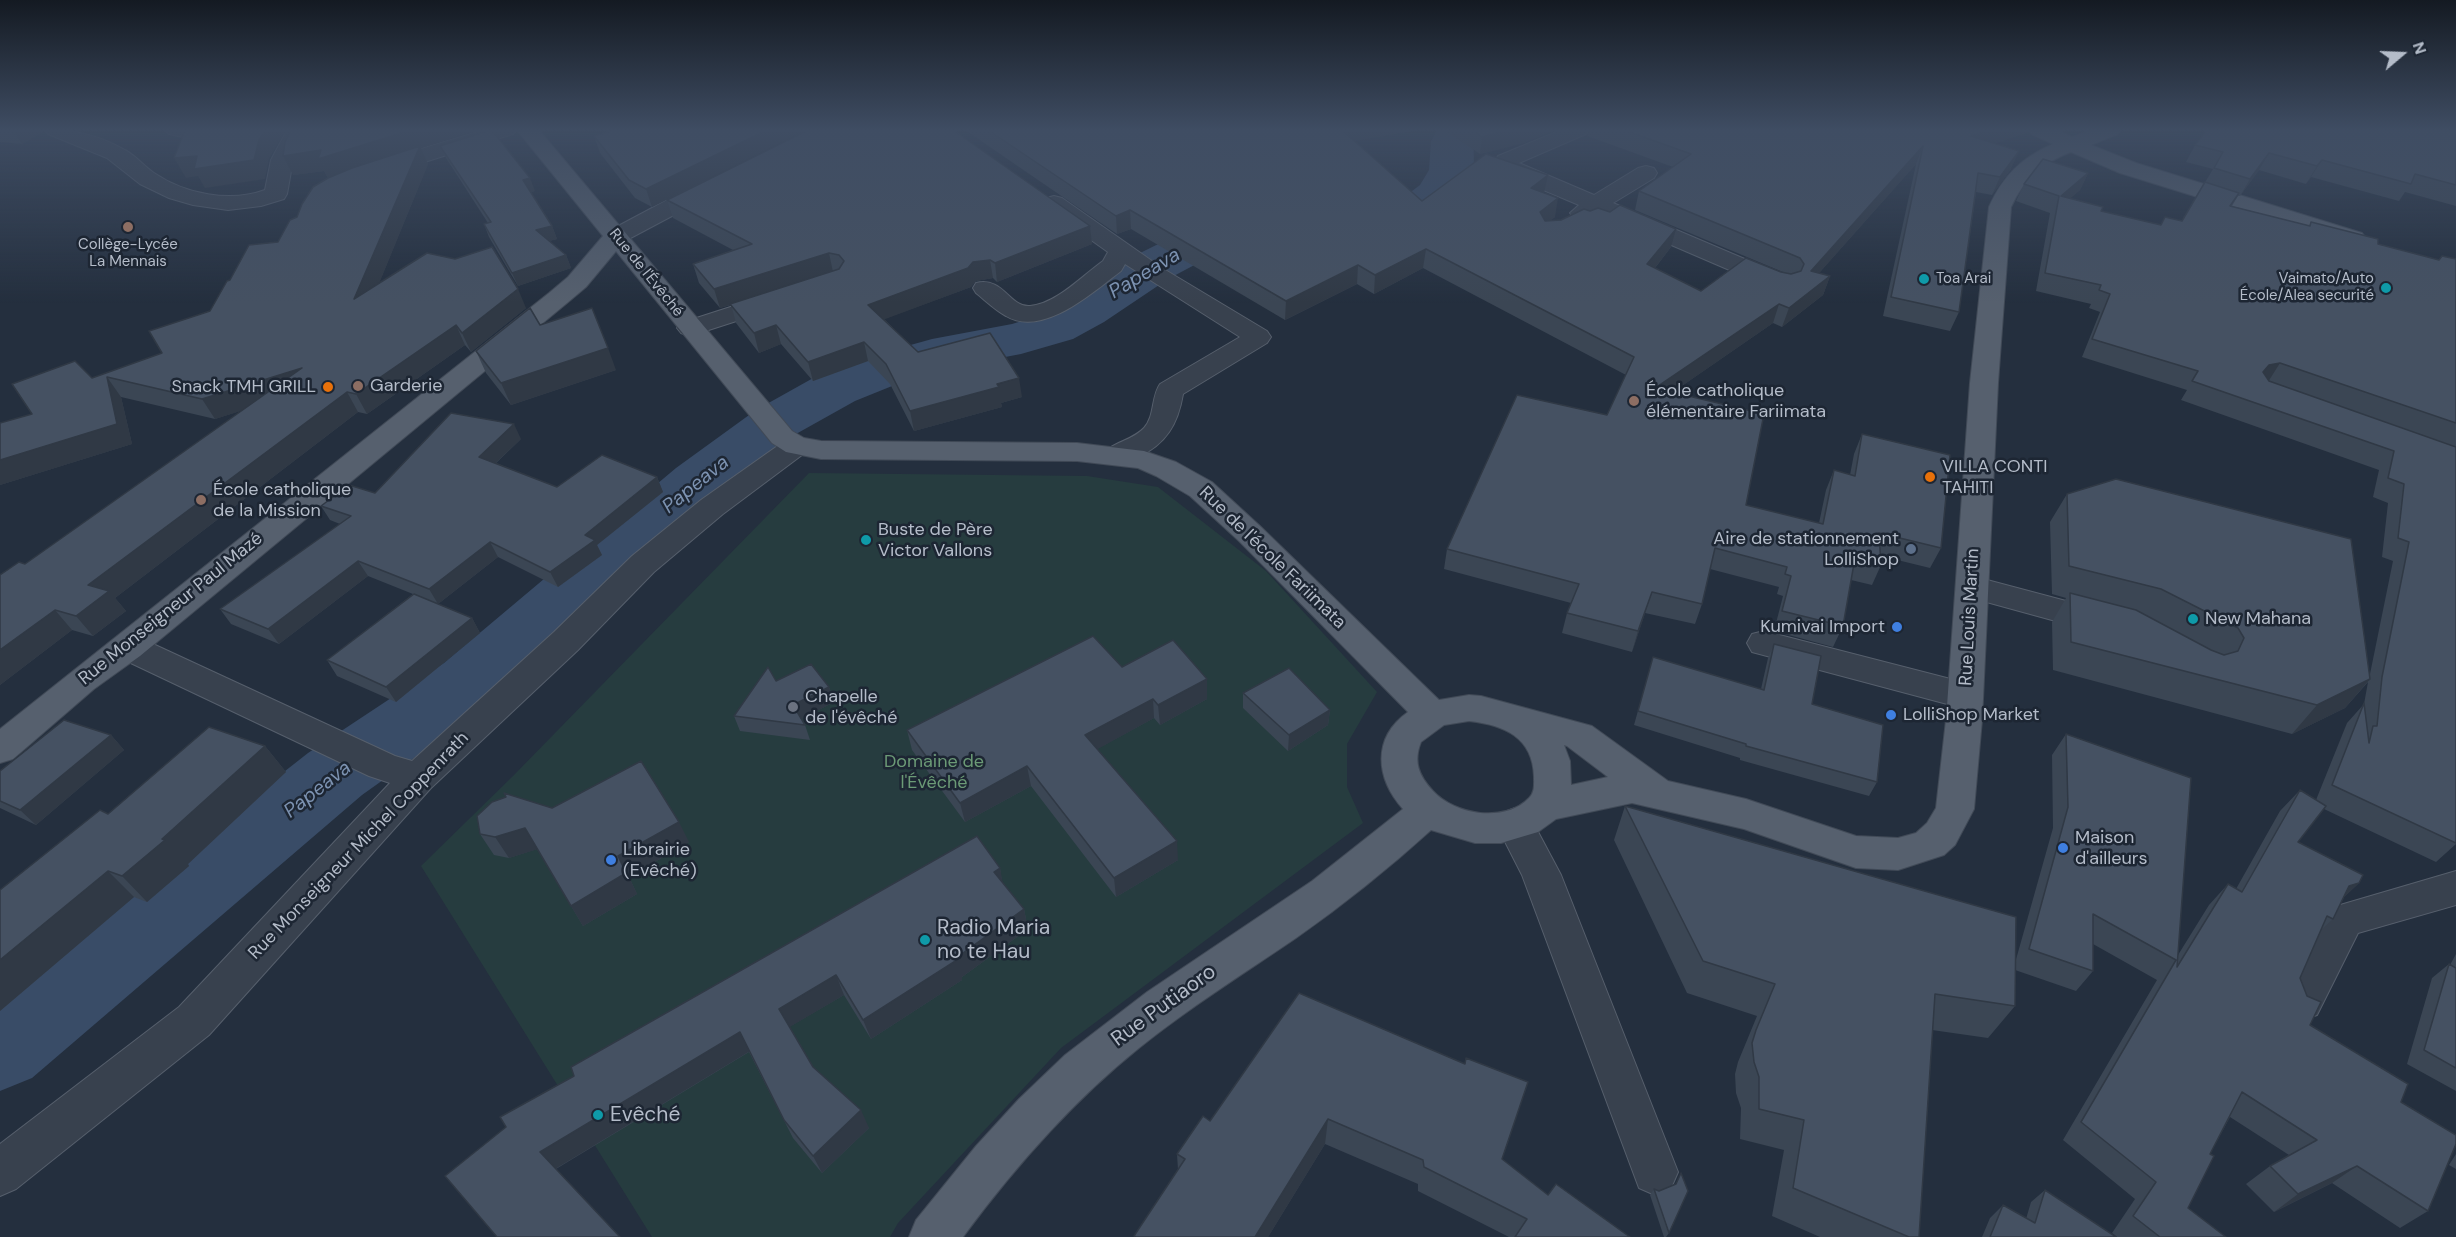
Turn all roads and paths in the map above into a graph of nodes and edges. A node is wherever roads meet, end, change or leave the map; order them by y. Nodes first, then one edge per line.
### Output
1 (165, 188) edge
2 (277, 188) edge
3 (575, 188) edge
4 (710, 188) edge
5 (1558, 188) edge
6 (1623, 188) edge
7 (2010, 188) edge
8 (2192, 188) edge
9 (1037, 192) edge
10 (1596, 205) junction
11 (1559, 227) edge
12 (615, 237) junction
13 (2376, 244) edge
14 (1136, 261) junction
15 (1784, 284) edge
16 (985, 288) dead end
17 (802, 291) edge
18 (690, 328) junction
19 (781, 433) junction
20 (1116, 456) junction
21 (1972, 586) junction
22 (2129, 628) edge
23 (1764, 643) dead end
24 (128, 647) junction
25 (1966, 696) junction
26 (1432, 715) junction
27 (1511, 717) junction
28 (0, 749) edge
29 (418, 778) junction
30 (1658, 793) junction
31 (1427, 810) junction
32 (1529, 815) junction
33 (2456, 888) edge
34 (2302, 1001) edge
35 (1655, 1172) dead end
36 (0, 1173) edge
37 (933, 1237) edge

1 - 2 street
3 - 12 main road, Rue de l'Évêché
4 - 12 street
5 - 10 street
6 - 10 street
7 - 21 main road, Rue Louis Martin
8 - 13 main road
9 - 14 street
10 - 11 street
10 - 15 street
12 - 18 main road, Rue de l'Évêché
12 - 24 main road, Rue Monseigneur Paul Mazé
14 - 16 street
14 - 20 street
17 - 18 street
18 - 19 main road, Rue de l'Évêché
19 - 20 main road, Rue de l'école Fariimata
19 - 29 street, Rue Monseigneur Michel Coppenrath
20 - 26 main road, Rue de l'école Fariimata
21 - 22 street
21 - 25 main road, Rue Louis Martin
23 - 25 street
24 - 28 main road, Rue Monseigneur Paul Mazé
24 - 29 street
25 - 30 main road, Rue Louis Martin
26 - 27 main road
26 - 31 main road
27 - 30 main road, Rue Louis Martin
27 - 32 main road
29 - 36 street, Rue Monseigneur Michel Coppenrath
30 - 32 main road
31 - 32 main road
31 - 37 main road, Rue Putiaoro
32 - 35 street
33 - 34 street

